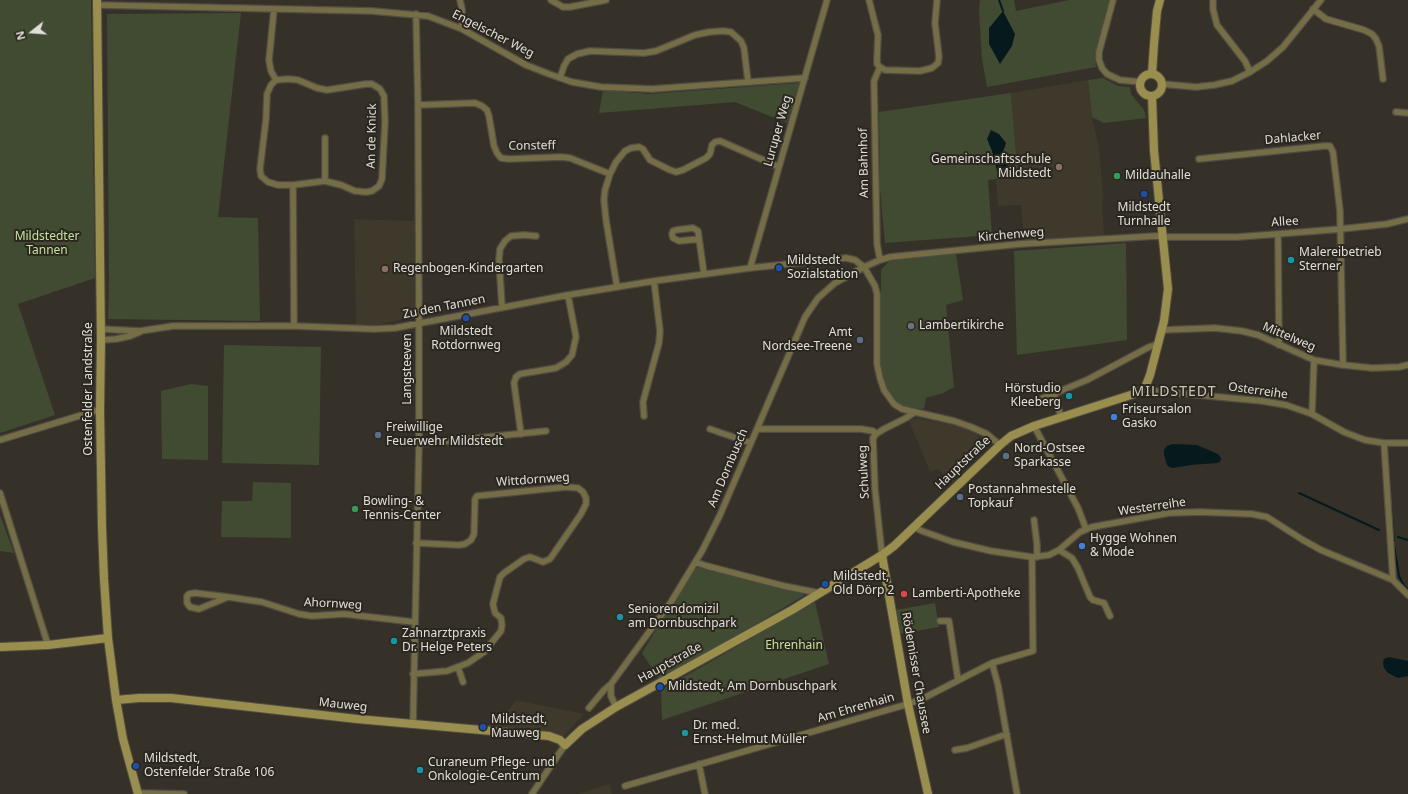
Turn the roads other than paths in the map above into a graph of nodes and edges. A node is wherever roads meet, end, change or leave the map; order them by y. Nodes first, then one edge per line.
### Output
1 (460, 0) edge
2 (551, 0) edge
3 (606, 0) edge
4 (827, 0) edge
5 (869, 0) edge
6 (937, 0) edge
7 (1113, 0) edge
8 (1160, 0) edge
9 (1214, 0) edge
10 (1320, 0) edge
11 (97, 2) edge
12 (274, 9) junction
13 (1313, 9) junction
14 (416, 14) junction
15 (462, 29) junction
16 (880, 67) junction
17 (1250, 72) junction
18 (1152, 74) junction
19 (560, 78) junction
20 (805, 78) junction
21 (1383, 79) dead end
22 (276, 80) junction
23 (748, 82) junction
24 (1141, 82) junction
25 (1162, 84) junction
26 (1152, 96) junction
27 (418, 105) junction
28 (1396, 112) dead end
29 (1408, 113) edge
30 (325, 138) dead end
31 (1199, 159) dead end
32 (779, 167) junction
33 (610, 174) junction
34 (325, 181) junction
35 (293, 185) junction
36 (1408, 219) edge
37 (1341, 229) junction
38 (1278, 234) junction
39 (536, 236) dead end
40 (1163, 237) junction
41 (699, 239) dead end
42 (880, 260) junction
43 (864, 267) junction
44 (750, 268) junction
45 (704, 274) junction
46 (654, 280) junction
47 (617, 287) junction
48 (568, 295) junction
49 (502, 307) junction
50 (419, 324) junction
51 (294, 326) junction
52 (101, 329) junction
53 (1162, 330) junction
54 (140, 332) junction
55 (102, 340) junction
56 (1158, 344) junction
57 (1279, 345) junction
58 (1314, 360) junction
59 (1343, 365) junction
60 (1408, 366) edge
61 (1145, 388) junction
62 (1054, 393) junction
63 (1043, 398) dead end
64 (100, 411) junction
65 (915, 412) junction
66 (1312, 414) junction
67 (644, 416) dead end
68 (1061, 417) junction
69 (1034, 426) junction
70 (710, 429) dead end
71 (757, 429) junction
72 (546, 431) dead end
73 (521, 434) junction
74 (876, 434) junction
75 (0, 440) edge
76 (751, 443) junction
77 (1384, 443) junction
78 (1408, 443) edge
79 (419, 444) junction
80 (1000, 445) junction
81 (0, 493) edge
82 (1034, 520) dead end
83 (914, 527) junction
84 (1086, 529) junction
85 (416, 543) junction
86 (1058, 550) junction
87 (882, 555) junction
88 (1034, 557) junction
89 (695, 562) junction
90 (1393, 580) junction
91 (819, 593) junction
92 (1408, 595) edge
93 (228, 597) junction
94 (1110, 616) dead end
95 (940, 621) dead end
96 (414, 622) junction
97 (108, 638) junction
98 (48, 645) junction
99 (0, 647) edge
100 (992, 663) junction
101 (458, 667) junction
102 (413, 674) junction
103 (958, 680) junction
104 (463, 682) dead end
105 (611, 684) junction
106 (116, 700) junction
107 (908, 704) junction
108 (616, 707) junction
109 (589, 708) dead end
110 (413, 724) junction
111 (1007, 734) junction
112 (566, 745) junction
113 (955, 750) dead end
114 (699, 764) junction
115 (625, 786) dead end
116 (138, 794) edge
117 (184, 794) edge
118 (532, 794) edge
119 (705, 794) edge
120 (928, 794) edge
121 (1017, 794) edge

1 - 15 street
2 - 3 street
4 - 20 street, Luruper Weg
5 - 16 street
6 - 16 street
7 - 24 street
8 - 18 street
9 - 17 street
10 - 13 street
11 - 12 street, Engelscher Weg
11 - 52 street, Ostenfelder Landstraße
12 - 14 street, Engelscher Weg
12 - 22 street
13 - 17 street
13 - 21 street
14 - 15 street, Engelscher Weg
14 - 27 street, Langsteeven
15 - 19 street, Engelscher Weg
16 - 42 street, Am Bahnhof
17 - 25 street
18 - 24 street
18 - 25 street
19 - 23 street, Engelscher Weg
19 - 23 street
20 - 23 street, Engelscher Weg
20 - 32 street, Luruper Weg
22 - 34 street, An de Knick
22 - 35 street, An de Knick
24 - 26 street
25 - 26 street
26 - 40 street
27 - 33 street, Consteff
27 - 50 street, Langsteeven
28 - 29 street
30 - 34 street
31 - 37 street, Dahlacker
32 - 33 street
32 - 44 street, Luruper Weg
33 - 47 street
34 - 35 street, An de Knick
35 - 51 street
36 - 37 street, Allee
37 - 38 street, Allee
37 - 59 street
38 - 40 street, Allee
38 - 57 street
39 - 49 street
40 - 42 street, Kirchenweg
40 - 53 street
41 - 45 street
42 - 43 street, Kirchenweg
43 - 44 street
43 - 65 street
43 - 71 street, Am Dornbusch
44 - 45 street, Zu den Tannen
45 - 46 street, Zu den Tannen
46 - 47 street, Zu den Tannen
46 - 67 street
47 - 48 street, Zu den Tannen
48 - 49 street, Zu den Tannen
48 - 73 street
49 - 50 street, Zu den Tannen
50 - 51 street, Zu den Tannen
50 - 79 street, Langsteeven
51 - 54 street, Zu den Tannen
52 - 54 street, Zu den Tannen
52 - 55 street, Ostenfelder Landstraße
53 - 56 street
53 - 57 street, Mittelweg
54 - 55 street, Zu den Tannen
55 - 64 street, Ostenfelder Landstraße
56 - 61 street
56 - 62 street
57 - 58 street, Mittelweg
58 - 59 street, Mittelweg
58 - 66 street
59 - 60 street, Mittelweg
61 - 66 street, Osterreihe
61 - 68 street, Hauptstraße
62 - 63 street
62 - 68 street
64 - 75 street
64 - 97 street, Ostenfelder Landstraße
65 - 74 street, Schulweg
65 - 80 street
66 - 77 street, Osterreihe
68 - 69 street, Hauptstraße
69 - 80 street, Hauptstraße
69 - 84 street
70 - 76 street
71 - 74 street
71 - 76 street, Am Dornbusch
72 - 73 street
73 - 79 street
74 - 87 street, Schulweg
76 - 89 street, Am Dornbusch
77 - 78 street, Osterreihe
77 - 90 street
79 - 85 street, Langsteeven
80 - 83 street, Hauptstraße
81 - 98 street
82 - 88 street
83 - 87 street, Hauptstraße
83 - 88 street, Westerreihe
84 - 86 street, Westerreihe
84 - 90 street, Westerreihe
85 - 96 street, Langsteeven
85 - 101 street, Wittdornweg
86 - 88 street, Westerreihe
86 - 94 street
87 - 91 street, Hauptstraße
87 - 107 street, Rödemisser Chaussee
88 - 100 street, Am Ehrenhain
89 - 91 street
89 - 105 street, Am Dornbusch
90 - 92 street, Westerreihe
91 - 108 street, Hauptstraße
93 - 93 street, Ahornweg
93 - 96 street, Ahornweg
95 - 103 street
96 - 102 street, Langsteeven
97 - 98 street
97 - 106 street, Ostenfelder Landstraße
98 - 99 street
100 - 103 street, Am Ehrenhain
100 - 111 street
101 - 102 street, Wittdornweg
101 - 104 street
102 - 110 street, Langsteeven
103 - 107 street, Am Ehrenhain
105 - 108 street
105 - 109 street, Am Dornbusch
106 - 110 street, Mauweg
106 - 116 street, Ostenfelder Landstraße
107 - 114 street, Am Ehrenhain
107 - 120 street, Rödemisser Chaussee
108 - 112 street, Hauptstraße
110 - 112 street, Mauweg
111 - 113 street
111 - 121 street
112 - 118 street
114 - 115 street, Am Ehrenhain
114 - 119 street
116 - 117 street

